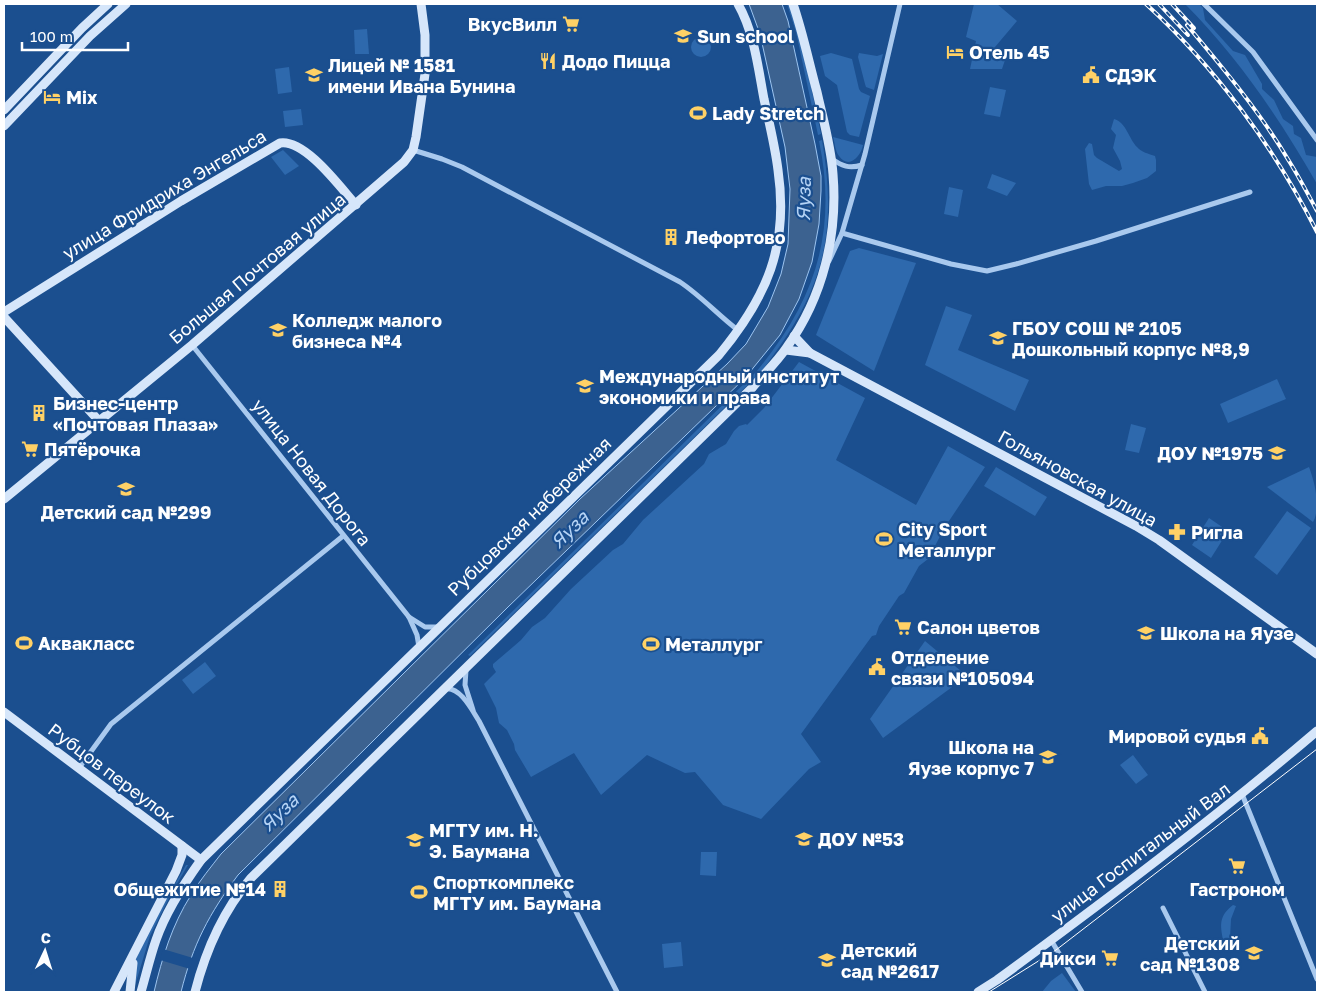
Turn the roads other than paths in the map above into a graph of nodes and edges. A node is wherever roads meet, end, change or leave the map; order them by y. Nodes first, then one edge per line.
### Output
1 (108, 4) edge
2 (126, 4) edge
3 (421, 4) edge
4 (738, 4) edge
5 (793, 4) edge
6 (900, 4) edge
7 (1204, 4) edge
8 (4, 110) edge
9 (4, 126) edge
10 (1317, 140) edge
11 (413, 150) junction
12 (832, 159) junction
13 (862, 165) junction
14 (1250, 192) dead end
15 (356, 205) junction
16 (842, 233) junction
17 (824, 270) junction
18 (4, 312) edge
19 (4, 317) edge
20 (739, 331) junction
21 (794, 336) junction
22 (192, 345) junction
23 (786, 350) junction
24 (810, 353) junction
25 (100, 422) junction
26 (4, 499) edge
27 (343, 536) junction
28 (409, 617) junction
29 (438, 627) junction
30 (419, 647) junction
31 (1317, 654) edge
32 (466, 666) junction
33 (442, 690) junction
34 (4, 712) edge
35 (474, 712) junction
36 (1317, 731) edge
37 (79, 768) junction
38 (1242, 794) junction
39 (182, 846) junction
40 (201, 860) junction
41 (193, 871) junction
42 (168, 888) junction
43 (1162, 908) dead end
44 (1051, 940) junction
45 (138, 946) junction
46 (1317, 979) edge
47 (114, 992) edge
48 (130, 992) edge
49 (141, 992) edge
50 (196, 992) edge
51 (617, 992) edge
52 (978, 992) edge
53 (1082, 992) edge
54 (1206, 992) edge

1 - 8 main road
2 - 9 main road
3 - 11 main road
4 - 20 main road, Рубцовская набережная
5 - 12 main road
6 - 13 street
7 - 10 street
11 - 15 main road, Большая Почтовая улица
11 - 20 street
12 - 13 street
12 - 17 main road
13 - 16 street
14 - 16 street
15 - 18 main road, улица Фридриха Энгельса
15 - 22 main road, Большая Почтовая улица
16 - 17 street
17 - 21 main road
19 - 25 main road
20 - 29 main road, Рубцовская набережная
21 - 23 main road
21 - 24 main road, Гольяновская улица
22 - 25 main road, Большая Почтовая улица
22 - 27 street, улица Новая Дорога
23 - 24 main road, Гольяновская улица
23 - 32 main road
24 - 31 main road, Гольяновская улица
25 - 26 main road, Большая Почтовая улица
27 - 28 street, улица Новая Дорога
27 - 37 street
28 - 29 street, улица Новая Дорога
28 - 30 street, улица Новая Дорога
29 - 30 main road, Рубцовская набережная
30 - 40 main road, Рубцовская набережная
32 - 33 main road
32 - 35 street
33 - 35 street
33 - 50 main road
34 - 37 main road, Рубцов переулок
35 - 51 street
36 - 38 main road, улица Госпитальный Вал
37 - 39 main road, Рубцов переулок
38 - 44 main road, улица Госпитальный Вал
38 - 46 street
39 - 40 main road, Рубцов переулок
39 - 42 main road
40 - 41 main road, Рубцовская набережная
41 - 42 main road
41 - 49 main road, Рубцовская набережная
42 - 45 main road
43 - 54 street
44 - 52 main road, улица Госпитальный Вал
44 - 53 street
45 - 47 main road
45 - 48 main road

